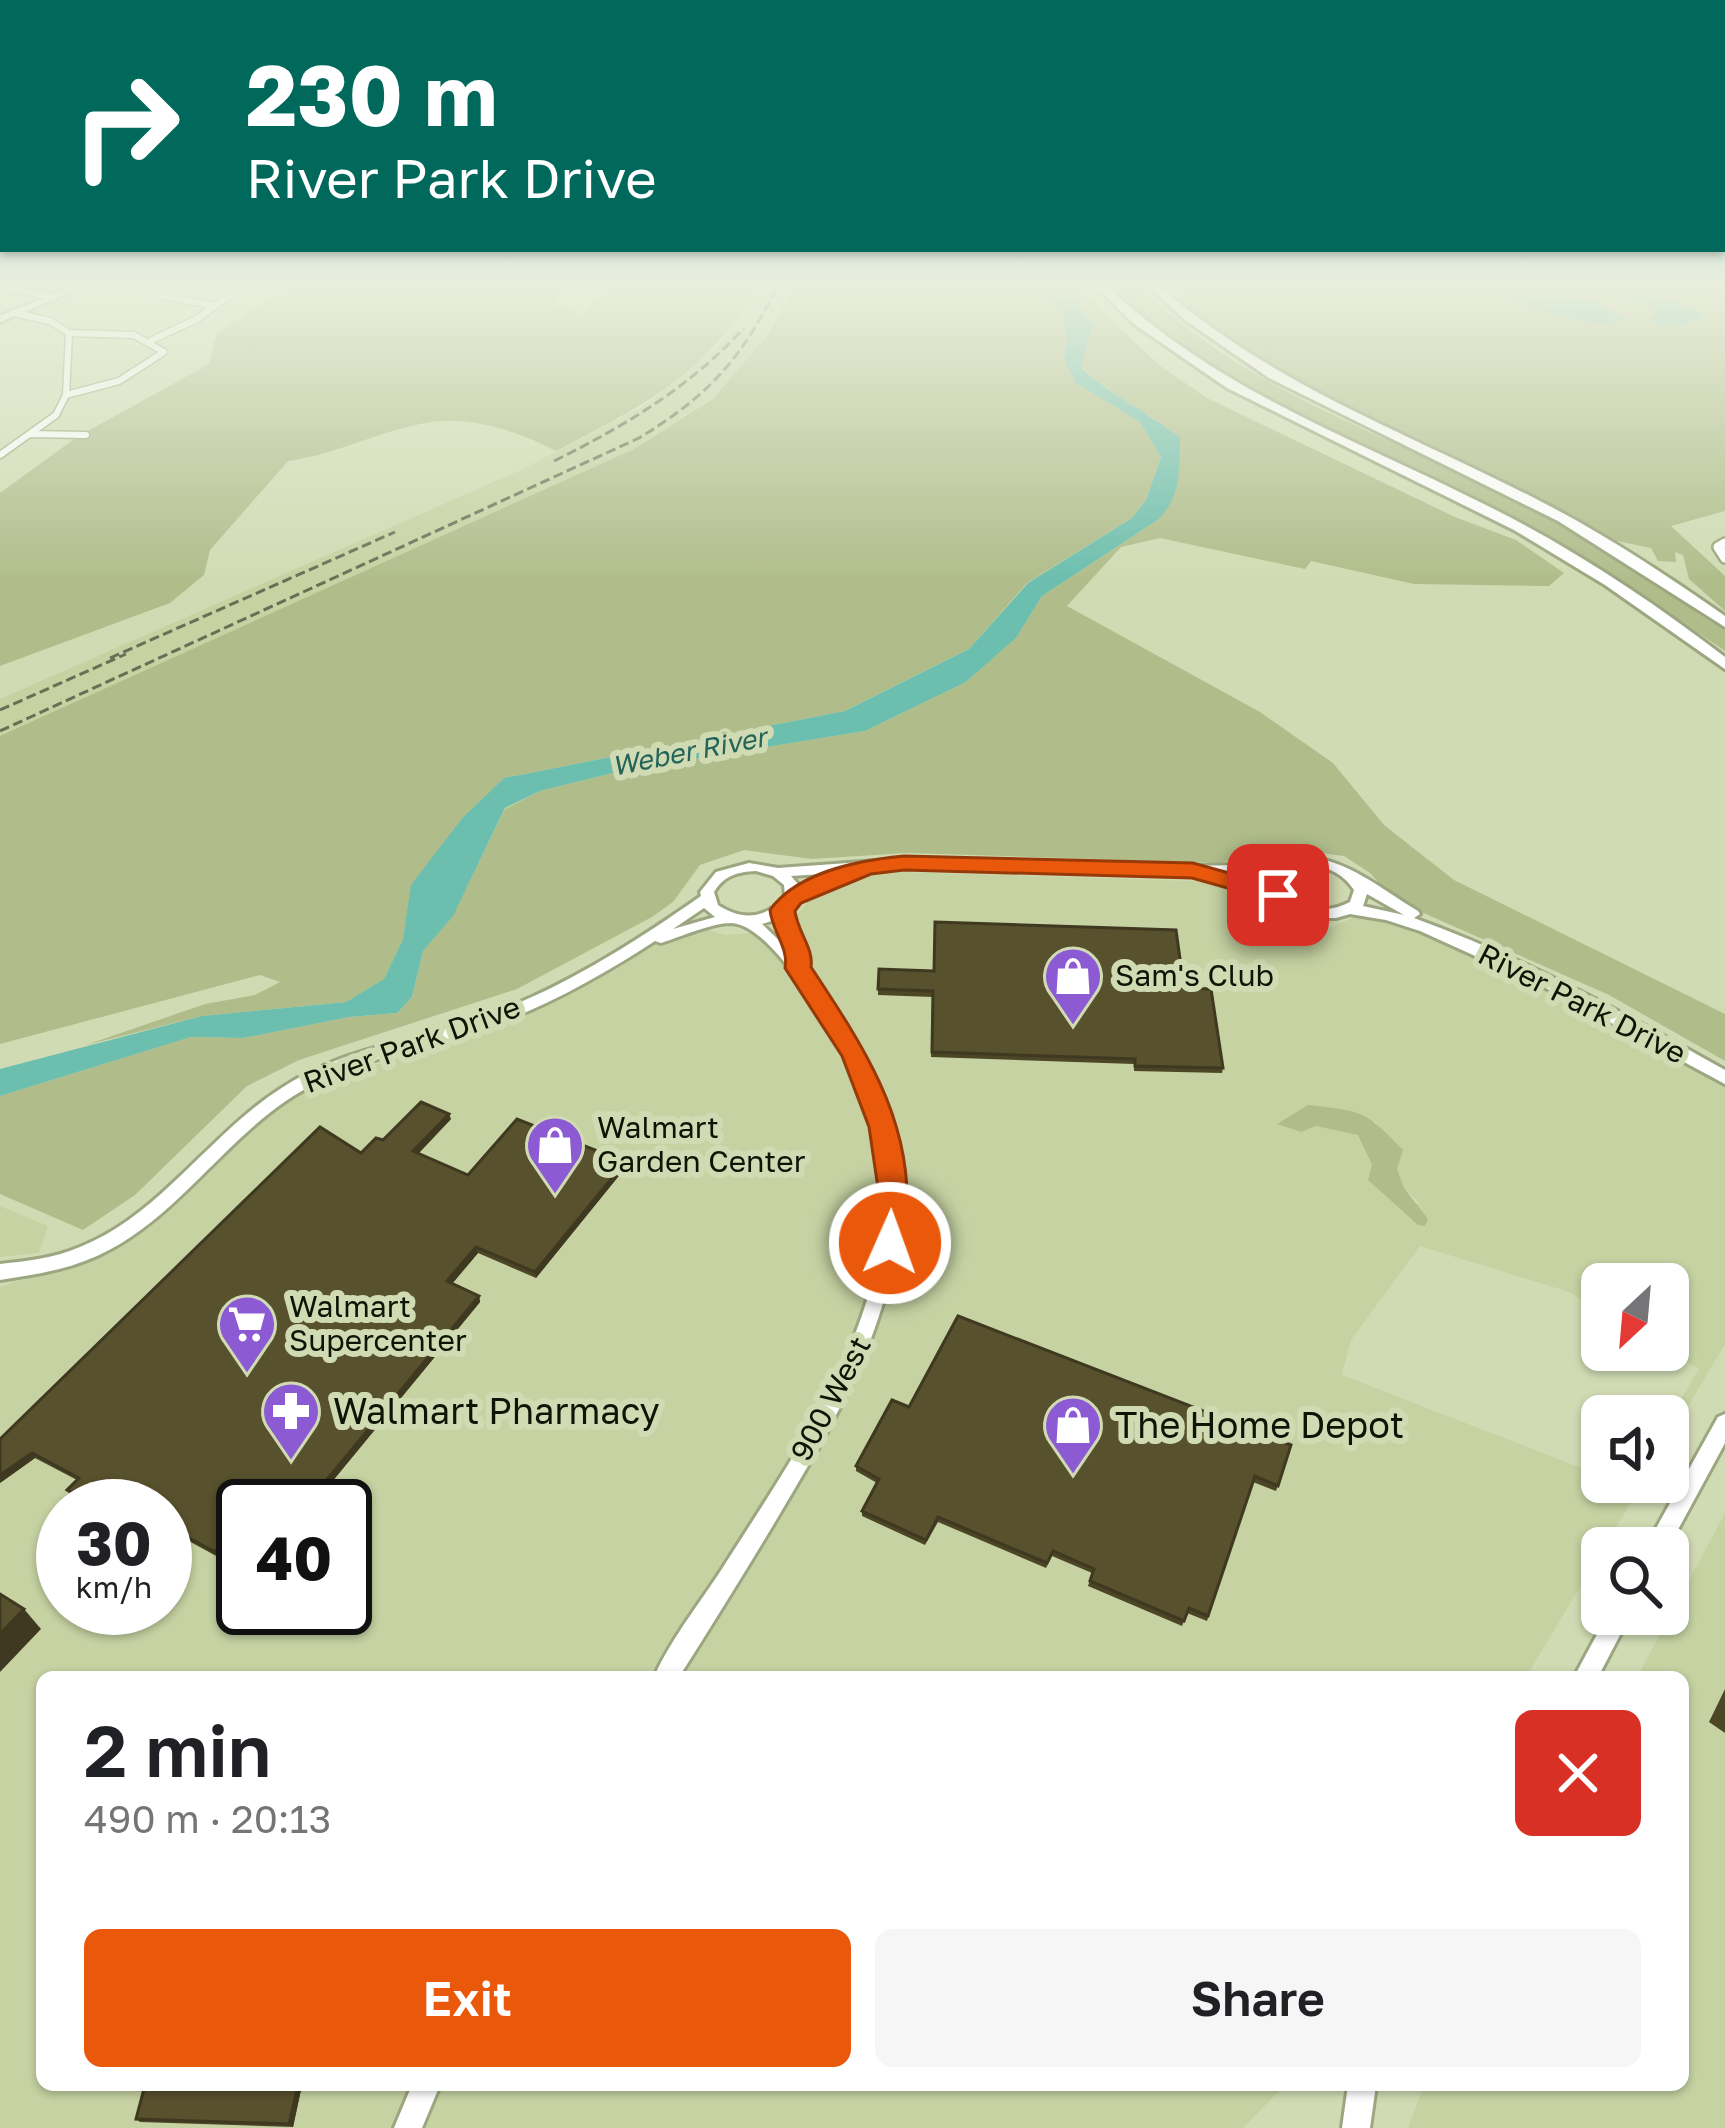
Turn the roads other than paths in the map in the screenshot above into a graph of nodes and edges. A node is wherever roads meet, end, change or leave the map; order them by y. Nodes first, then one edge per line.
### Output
1 (67, 382) edge
2 (111, 382) edge
3 (1229, 382) edge
4 (1292, 382) edge
5 (66, 395) junction
6 (29, 434) junction
7 (86, 435) dead end
8 (0, 455) edge
9 (1722, 545) edge
10 (1725, 558) edge
11 (1725, 622) edge
12 (1725, 664) edge
13 (866, 867) junction
14 (1282, 868) junction
15 (1193, 871) junction
16 (778, 873) junction
17 (1358, 882) junction
18 (1278, 895) junction
19 (707, 899) junction
20 (788, 904) junction
21 (1350, 910) junction
22 (727, 918) junction
23 (749, 921) junction
24 (1438, 932) junction
25 (654, 938) junction
26 (798, 968) junction
27 (1725, 1078) edge
28 (0, 1271) edge
29 (1725, 1423) edge
30 (1668, 1527) edge
31 (1609, 1635) edge
32 (670, 1671) edge
33 (1589, 1671) edge
34 (423, 2091) edge
35 (1361, 2091) edge
36 (408, 2128) edge
37 (1356, 2128) edge

1 - 5 street
2 - 5 street
3 - 12 highway
4 - 11 highway
5 - 6 street
6 - 7 street
6 - 8 street
9 - 10 street
13 - 15 street
13 - 16 street
13 - 20 street
14 - 15 street
14 - 17 street
14 - 18 street
15 - 18 street
16 - 19 street
16 - 20 street
17 - 21 street
17 - 24 street, River Park Drive
18 - 21 street
19 - 22 street
19 - 25 street, River Park Drive
20 - 23 street
20 - 26 street, 900 West
21 - 24 street, River Park Drive
22 - 23 street
22 - 25 street, River Park Drive
23 - 26 street, 900 West
24 - 27 street, River Park Drive
25 - 28 street, River Park Drive
26 - 32 street, 900 West
29 - 30 street
31 - 33 street
34 - 36 street
35 - 37 street

